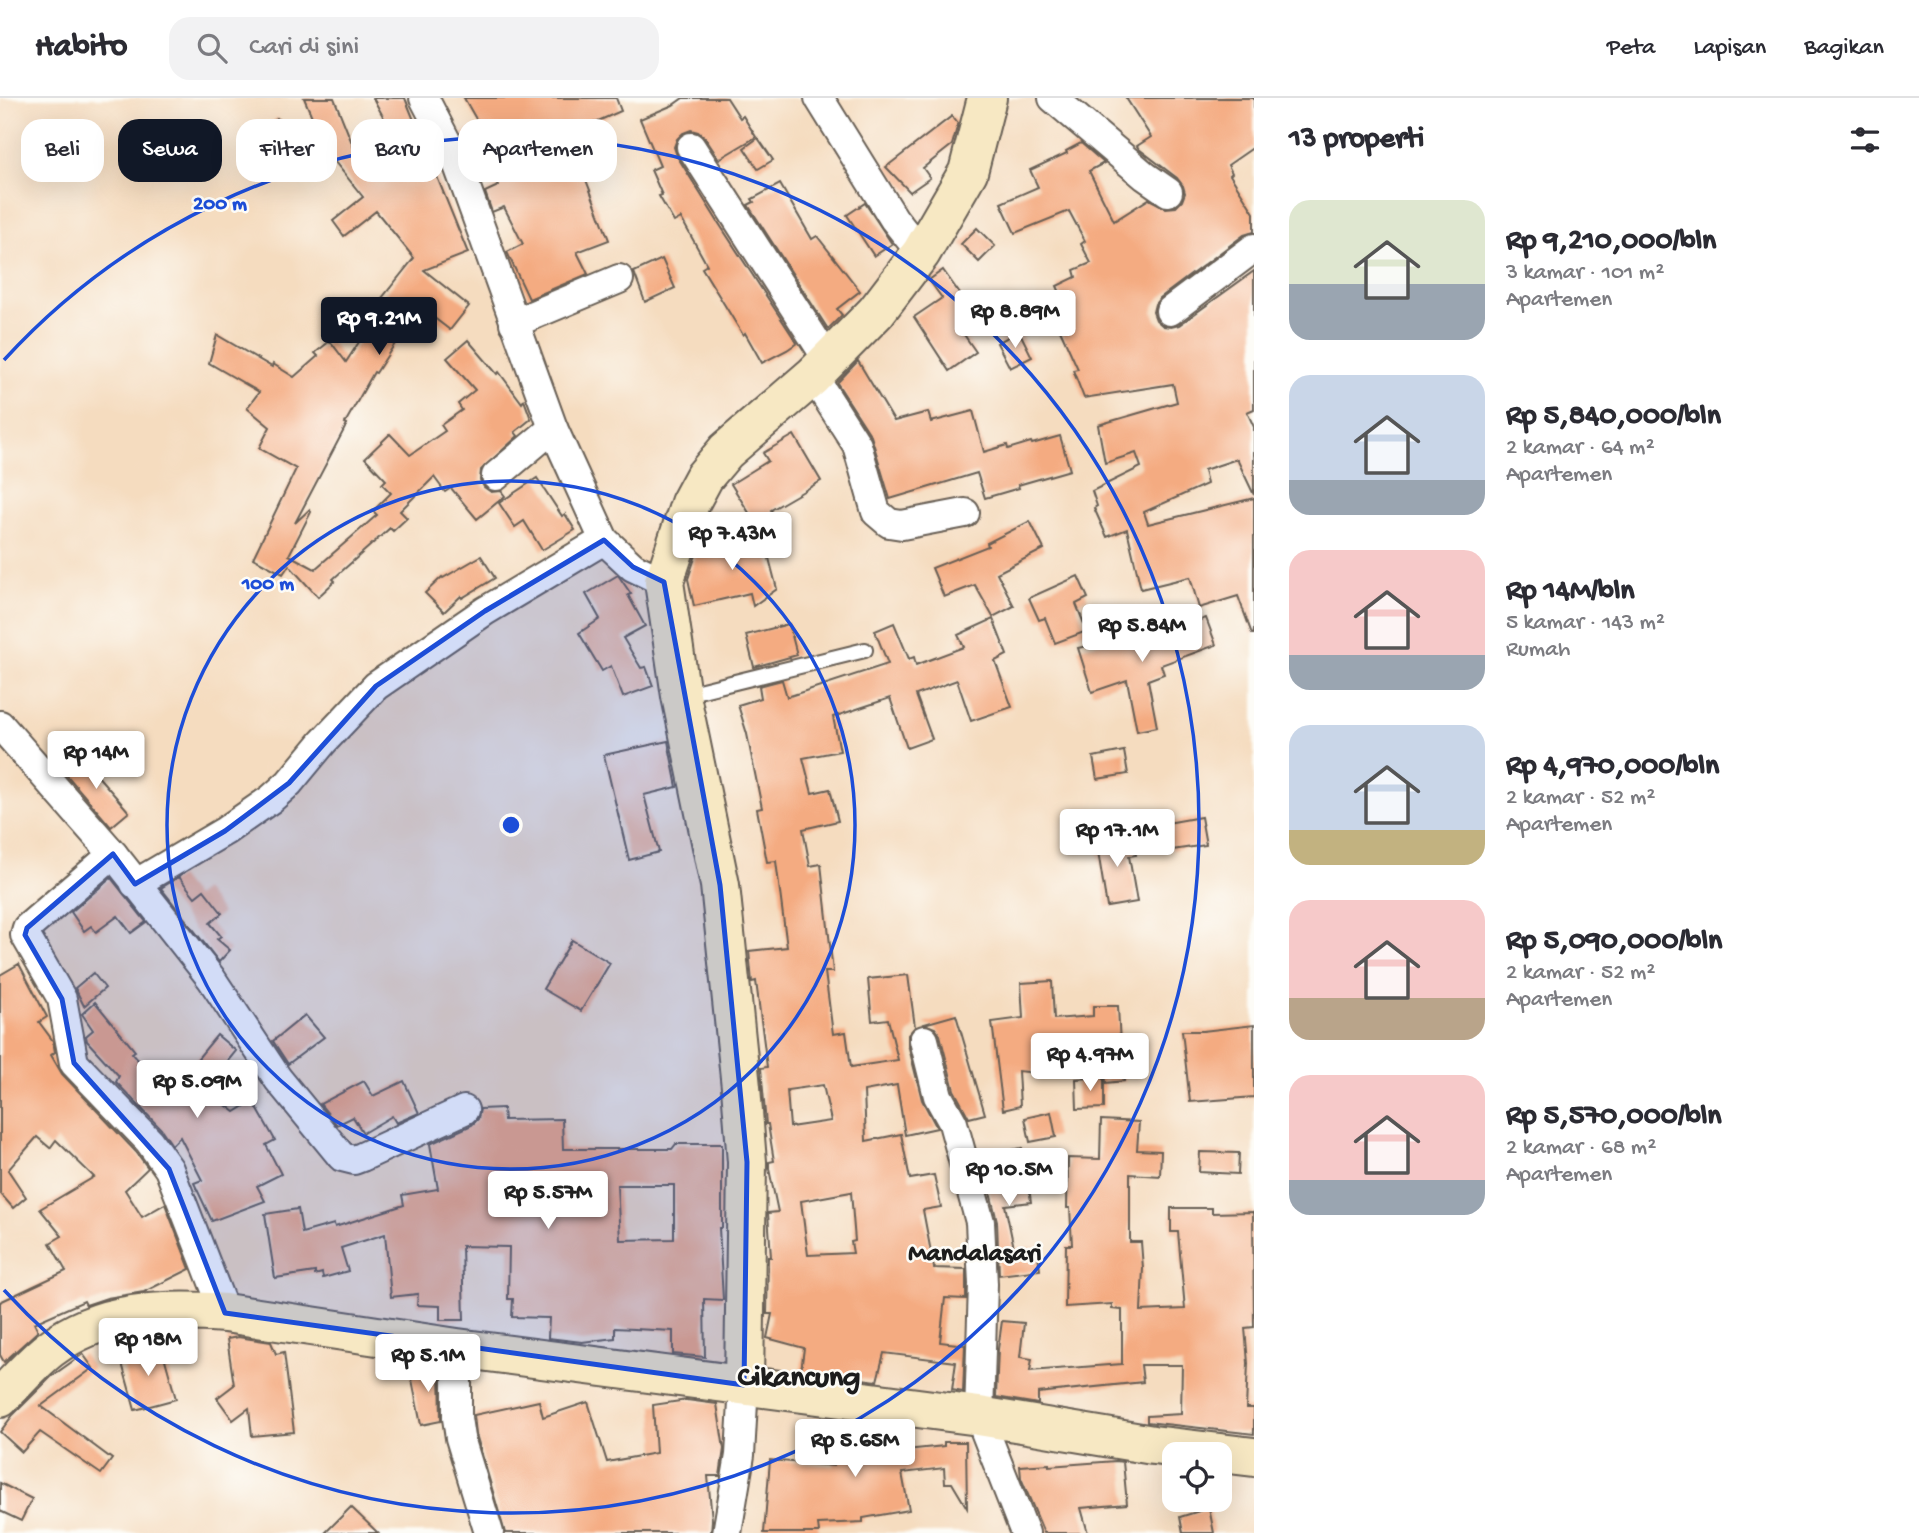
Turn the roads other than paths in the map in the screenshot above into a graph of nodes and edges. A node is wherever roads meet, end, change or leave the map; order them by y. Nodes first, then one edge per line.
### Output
1 (424, 98) edge
2 (820, 98) edge
3 (987, 98) edge
4 (1053, 98) edge
5 (691, 147) dead end
6 (1168, 192) dead end
7 (1254, 248) edge
8 (920, 253) junction
9 (619, 279) dead end
10 (1170, 312) dead end
11 (514, 323) junction
12 (820, 368) junction
13 (553, 428) junction
14 (496, 476) dead end
15 (965, 513) dead end
16 (604, 540) junction
17 (664, 582) junction
18 (865, 650) dead end
19 (681, 696) junction
20 (0, 725) edge
21 (113, 854) junction
22 (135, 884) junction
23 (924, 1040) dead end
24 (464, 1110) dead end
25 (225, 1313) junction
26 (457, 1348) junction
27 (744, 1385) junction
28 (0, 1398) edge
29 (979, 1416) junction
30 (1254, 1457) edge
31 (489, 1533) edge
32 (727, 1533) edge
33 (1025, 1533) edge

1 - 11 street
2 - 8 street
3 - 8 street
4 - 6 street
5 - 12 street
7 - 10 street
8 - 12 street
9 - 11 street
11 - 13 street
12 - 15 street
12 - 17 street
13 - 14 street
13 - 16 street
16 - 17 street
16 - 22 street
17 - 19 street
18 - 19 lane
19 - 27 street
20 - 21 street
21 - 22 street
21 - 25 street
22 - 24 street
23 - 29 street
25 - 26 street
25 - 28 street
26 - 27 street
26 - 31 street
27 - 29 street
27 - 32 street
29 - 30 street
29 - 33 street

